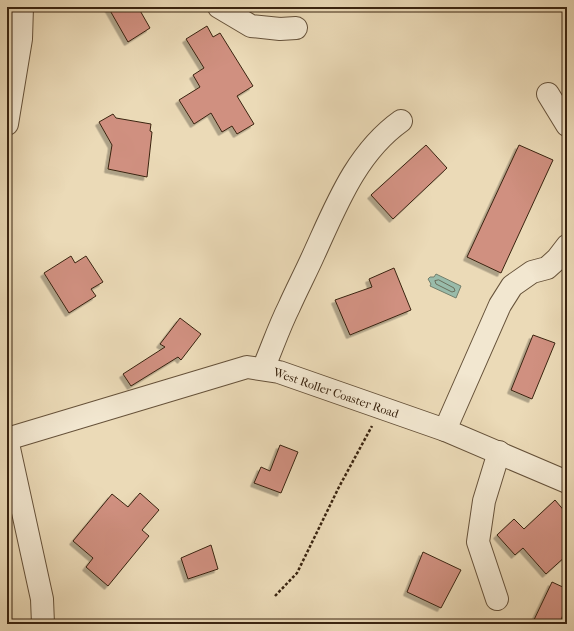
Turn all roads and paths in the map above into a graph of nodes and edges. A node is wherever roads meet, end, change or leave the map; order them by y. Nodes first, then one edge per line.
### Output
1 (22, 7) edge
2 (219, 7) edge
3 (296, 28) dead end
4 (14, 38) edge
5 (548, 94) dead end
6 (402, 121) dead end
7 (7, 124) edge
8 (567, 125) edge
9 (567, 246) edge
10 (264, 369) junction
11 (382, 408) junction
12 (445, 430) junction
13 (7, 439) edge
14 (499, 452) junction
15 (567, 482) edge
16 (275, 596) dead end
17 (497, 599) dead end
18 (43, 624) edge

1 - 4 street
2 - 3 street
4 - 7 street
5 - 8 street
6 - 10 street
9 - 12 street
10 - 11 street, West Roller Coaster Road
10 - 13 street, West Roller Coaster Road
11 - 12 street, West Roller Coaster Road
11 - 16 path
12 - 14 street, West Roller Coaster Road
13 - 18 street, West Roller Coaster Road
14 - 15 street, West Roller Coaster Road
14 - 17 street

